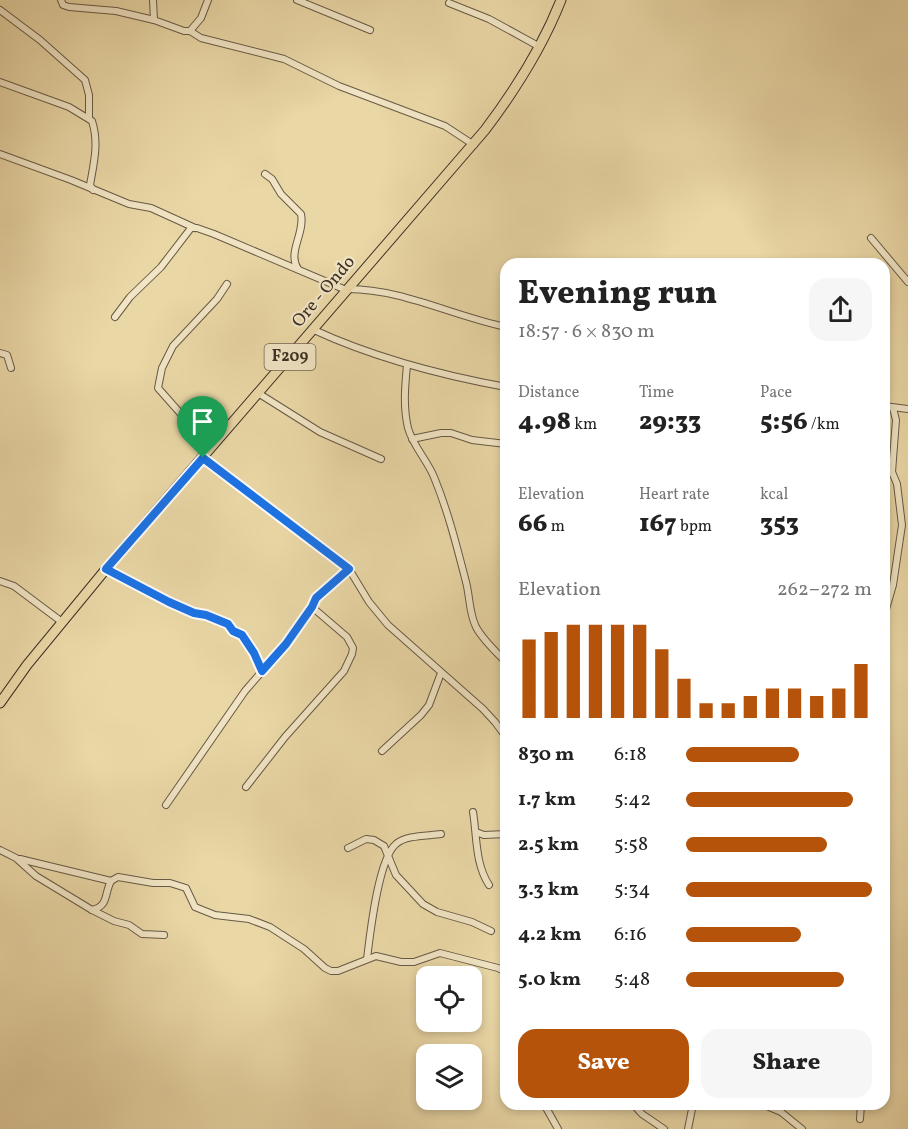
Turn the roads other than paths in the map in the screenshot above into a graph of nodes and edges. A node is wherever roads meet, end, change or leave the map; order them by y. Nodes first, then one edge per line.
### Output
1 (61, 0) edge
2 (153, 0) edge
3 (208, 0) edge
4 (297, 0) edge
5 (561, 0) edge
6 (449, 3) dead end
7 (0, 10) edge
8 (154, 20) junction
9 (370, 30) dead end
10 (190, 31) junction
11 (540, 47) junction
12 (0, 82) edge
13 (89, 118) junction
14 (474, 145) junction
15 (0, 154) edge
16 (265, 174) dead end
17 (93, 190) junction
18 (195, 228) junction
19 (871, 238) dead end
20 (888, 258) edge
21 (890, 261) edge
22 (298, 270) junction
23 (908, 282) edge
24 (227, 284) dead end
25 (347, 290) junction
26 (115, 317) dead end
27 (500, 326) edge
28 (314, 330) junction
29 (0, 353) edge
30 (407, 364) junction
31 (11, 368) dead end
32 (500, 386) edge
33 (258, 393) junction
34 (890, 407) edge
35 (893, 408) junction
36 (908, 409) edge
37 (412, 440) junction
38 (216, 443) junction
39 (500, 443) edge
40 (203, 458) junction
41 (381, 459) dead end
42 (106, 569) junction
43 (349, 569) junction
44 (0, 581) edge
45 (890, 600) edge
46 (312, 607) junction
47 (62, 622) junction
48 (500, 656) edge
49 (262, 671) junction
50 (441, 673) junction
51 (0, 703) edge
52 (500, 729) edge
53 (382, 751) dead end
54 (246, 787) dead end
55 (166, 805) dead end
56 (473, 812) dead end
57 (476, 832) junction
58 (441, 834) dead end
59 (500, 834) edge
60 (348, 848) dead end
61 (0, 850) edge
62 (16, 858) junction
63 (387, 858) junction
64 (111, 881) junction
65 (489, 885) dead end
66 (92, 910) junction
67 (491, 931) dead end
68 (164, 935) dead end
69 (367, 959) junction
70 (500, 969) edge
71 (547, 1110) edge
72 (638, 1110) edge
73 (692, 1110) edge
74 (776, 1110) edge
75 (861, 1110) edge
76 (860, 1119) dead end
77 (558, 1129) edge
78 (664, 1129) edge
79 (688, 1129) edge
80 (802, 1129) edge

1 - 8 street
2 - 8 street
3 - 10 street
4 - 9 street
5 - 11 main road, Ore - Ondo / F209
6 - 11 street
7 - 13 street
8 - 10 street
10 - 14 street
11 - 14 main road, Ore - Ondo / F209
12 - 13 street
13 - 17 street
14 - 25 main road, Ore - Ondo / F209
15 - 17 street
16 - 22 street
17 - 18 street
18 - 22 street
18 - 26 street
19 - 20 street
21 - 23 street
22 - 25 street
24 - 38 street
25 - 27 street
25 - 28 main road, Ore - Ondo / F209
28 - 30 street
28 - 33 main road, Ore - Ondo / F209
29 - 31 street
30 - 32 street
30 - 37 street
33 - 38 main road, Ore - Ondo / F209
33 - 41 street
34 - 35 street
35 - 36 street
35 - 45 street
37 - 39 street
37 - 48 street
38 - 40 main road, Ore - Ondo / F209
40 - 42 main road, Ore - Ondo / F209
40 - 43 street
42 - 47 main road, Ore - Ondo / F209
42 - 49 street
43 - 46 street
43 - 50 street
44 - 47 street
46 - 49 street
46 - 54 street
47 - 51 main road, Ore - Ondo / F209
49 - 55 street
50 - 52 street
50 - 53 street
56 - 57 street
57 - 59 street
57 - 65 street
58 - 63 street
60 - 63 street
61 - 62 street
62 - 64 street
62 - 66 street
63 - 67 street
63 - 69 street
64 - 66 street
64 - 69 street
66 - 68 street
69 - 70 street
71 - 77 street
72 - 78 street
73 - 79 street
74 - 80 street
75 - 76 street

